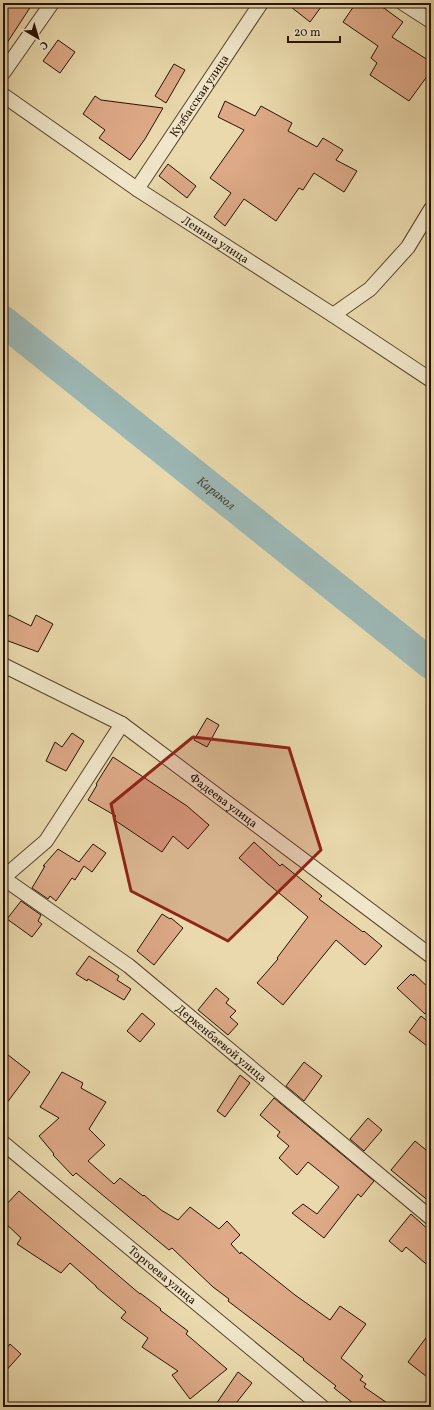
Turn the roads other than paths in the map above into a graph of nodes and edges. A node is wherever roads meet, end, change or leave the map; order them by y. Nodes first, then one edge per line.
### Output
1 (52, 3) edge
2 (261, 3) edge
3 (403, 3) edge
4 (431, 21) edge
5 (3, 73) edge
6 (3, 95) edge
7 (137, 189) junction
8 (431, 209) edge
9 (333, 315) junction
10 (431, 380) edge
11 (3, 665) edge
12 (122, 724) junction
13 (3, 878) edge
14 (431, 956) edge
15 (3, 1144) edge
16 (431, 1218) edge
17 (322, 1407) edge

1 - 5 street
2 - 7 street, Кузбасская улица
3 - 4 street
6 - 7 street, Ленина улица
7 - 9 street, Ленина улица
8 - 9 street
9 - 10 street, Ленина улица
11 - 12 street, Фадеева улица
12 - 13 street
12 - 14 street, Фадеева улица
13 - 16 street, Деркенбаевой улица
15 - 17 street, Торгоева улица

